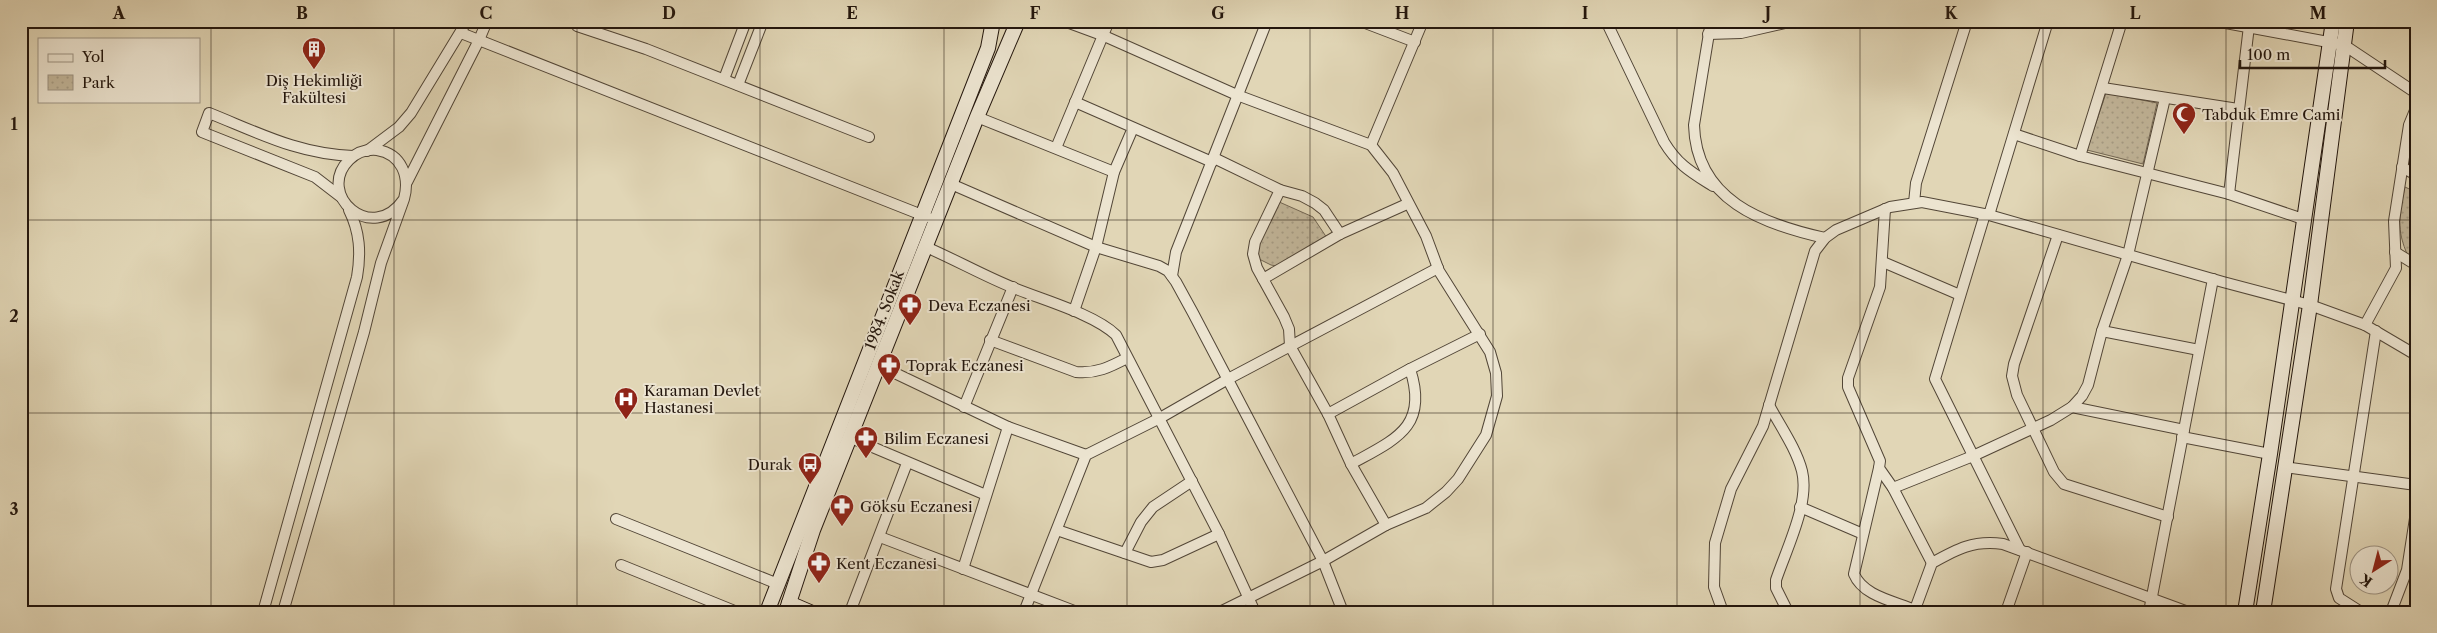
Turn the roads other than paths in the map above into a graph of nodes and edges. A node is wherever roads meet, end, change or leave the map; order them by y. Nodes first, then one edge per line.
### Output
1 (467, 21) edge
2 (487, 21) edge
3 (579, 21) edge
4 (746, 21) edge
5 (763, 21) edge
6 (993, 21) edge
7 (1018, 21) edge
8 (1064, 21) edge
9 (1109, 21) edge
10 (1267, 21) edge
11 (1360, 21) edge
12 (1424, 21) edge
13 (1606, 21) edge
14 (1711, 21) edge
15 (1794, 21) edge
16 (1968, 21) edge
17 (2048, 21) edge
18 (2122, 21) edge
19 (2215, 21) edge
20 (2333, 21) edge
21 (2347, 21) edge
22 (2249, 26) junction
23 (460, 33) junction
24 (1708, 34) junction
25 (1102, 36) junction
26 (480, 40) junction
27 (1415, 42) junction
28 (2329, 42) junction
29 (2344, 45) junction
30 (724, 79) junction
31 (738, 85) junction
32 (2103, 88) junction
33 (2416, 93) edge
34 (1237, 95) junction
35 (2165, 98) junction
36 (1075, 102) junction
37 (2416, 108) edge
38 (2238, 109) junction
39 (977, 117) junction
40 (1133, 128) junction
41 (2014, 134) junction
42 (869, 137) dead end
43 (1371, 145) junction
44 (1056, 148) junction
45 (367, 151) junction
46 (353, 156) junction
47 (2080, 156) junction
48 (1213, 160) junction
49 (2402, 167) junction
50 (1114, 172) junction
51 (2148, 173) junction
52 (2416, 175) edge
53 (407, 182) junction
54 (951, 184) junction
55 (1716, 188) junction
56 (1280, 190) junction
57 (2229, 194) junction
58 (341, 197) junction
59 (404, 199) junction
60 (1914, 203) junction
61 (1407, 204) junction
62 (347, 207) junction
63 (1886, 209) junction
64 (923, 215) junction
65 (1987, 215) junction
66 (2303, 218) junction
67 (937, 221) junction
68 (1340, 234) junction
69 (2058, 235) junction
70 (1825, 238) junction
71 (926, 247) junction
72 (1096, 247) junction
73 (2395, 252) junction
74 (2128, 255) junction
75 (1883, 262) junction
76 (2416, 265) edge
77 (1438, 268) junction
78 (1172, 276) junction
79 (1263, 279) junction
80 (2213, 279) junction
81 (1013, 288) junction
82 (1960, 295) junction
83 (2291, 301) junction
84 (2310, 305) junction
85 (1074, 311) junction
86 (2365, 325) junction
87 (2102, 331) junction
88 (2376, 331) junction
89 (1480, 334) junction
90 (990, 340) junction
91 (1290, 346) junction
92 (2199, 350) junction
93 (2416, 355) edge
94 (1127, 358) junction
95 (880, 366) junction
96 (1410, 369) junction
97 (1228, 379) junction
98 (1769, 405) junction
99 (964, 407) junction
100 (2072, 407) junction
101 (1328, 414) junction
102 (1160, 418) junction
103 (1008, 427) junction
104 (2034, 427) junction
105 (2183, 433) junction
106 (851, 438) junction
107 (2270, 454) junction
108 (1086, 455) junction
109 (1973, 456) junction
110 (907, 463) junction
111 (1351, 464) junction
112 (2284, 467) junction
113 (1879, 468) junction
114 (2353, 476) junction
115 (1192, 481) junction
116 (2416, 485) edge
117 (1893, 488) junction
118 (986, 495) junction
119 (1800, 507) junction
120 (2416, 512) edge
121 (2168, 517) junction
122 (616, 519) dead end
123 (1386, 525) junction
124 (1057, 530) junction
125 (1219, 534) junction
126 (1864, 534) junction
127 (880, 537) junction
128 (2024, 551) junction
129 (1125, 553) junction
130 (1323, 561) junction
131 (1932, 563) junction
132 (621, 565) dead end
133 (963, 569) junction
134 (2411, 572) edge
135 (778, 584) junction
136 (1031, 595) junction
137 (1249, 597) junction
138 (2153, 599) junction
139 (788, 607) edge
140 (1914, 611) edge
141 (263, 612) edge
142 (283, 612) edge
143 (737, 612) edge
144 (767, 612) edge
145 (810, 612) edge
146 (850, 612) edge
147 (1024, 612) edge
148 (1077, 612) edge
149 (1220, 612) edge
150 (1254, 612) edge
151 (1343, 612) edge
152 (1723, 612) edge
153 (1788, 612) edge
154 (2006, 612) edge
155 (2149, 612) edge
156 (2188, 612) edge
157 (2245, 612) edge
158 (2263, 612) edge
159 (2361, 612) edge
160 (2390, 612) edge

1 - 23 street
2 - 26 street
3 - 30 street
4 - 30 street
5 - 31 street
6 - 64 main road
7 - 39 main road, 1984. Sokak
8 - 25 street
9 - 25 street
10 - 34 street
11 - 27 street
12 - 27 street
13 - 55 street
14 - 24 street
15 - 24 street
16 - 60 street
17 - 41 street
18 - 32 street
19 - 22 street
20 - 28 main road
21 - 29 main road
22 - 28 street
22 - 38 street
23 - 26 street
23 - 45 street
24 - 55 street
25 - 34 street
25 - 36 street
26 - 53 street
26 - 64 street
27 - 43 street
28 - 29 street
28 - 66 main road
29 - 33 street
29 - 84 main road
30 - 31 street
31 - 42 street
32 - 35 street
32 - 47 street
34 - 43 street
34 - 48 street
35 - 38 street
35 - 51 street
36 - 40 street
36 - 44 street
37 - 49 street
38 - 57 street
39 - 44 street
39 - 54 main road, 1984. Sokak
40 - 48 street
40 - 50 street
41 - 47 street
41 - 65 street
43 - 61 street
44 - 50 street
45 - 46 street
45 - 53 street
46 - 58 street
46 - 58 street
47 - 51 street
48 - 56 street
48 - 78 street
49 - 52 street
49 - 73 street
50 - 72 street
51 - 57 street
51 - 74 street
53 - 59 street
54 - 67 main road, 1984. Sokak
54 - 72 street
55 - 70 street
56 - 68 street
56 - 79 street
57 - 66 street
58 - 62 street
59 - 62 street
59 - 142 street
60 - 63 street
60 - 65 street
61 - 68 street
61 - 77 street
62 - 141 street
63 - 70 street
63 - 75 street
64 - 67 street
64 - 135 main road
65 - 69 street
65 - 82 street
66 - 83 main road
67 - 71 main road, 1984. Sokak
68 - 79 street
69 - 74 street
69 - 104 street
70 - 98 street
71 - 81 street
71 - 95 main road, 1984. Sokak
72 - 78 street
72 - 85 street
73 - 76 street
73 - 86 street
74 - 80 street
74 - 87 street
75 - 82 street
75 - 113 street
77 - 89 street
77 - 91 street
78 - 97 street
79 - 91 street
80 - 83 street
80 - 92 street
81 - 85 street
81 - 90 street
82 - 109 street
83 - 84 street
83 - 107 main road
84 - 86 street
84 - 112 main road
85 - 94 street
86 - 88 street
87 - 92 street
87 - 100 street
88 - 93 street
88 - 114 street
89 - 96 street
89 - 123 street
90 - 94 street
90 - 99 street
91 - 97 street
91 - 101 street
92 - 105 street
94 - 102 street
95 - 99 street
95 - 106 main road, 1984. Sokak
96 - 101 street
96 - 111 street
97 - 102 street
97 - 130 street
98 - 119 street
98 - 152 street
99 - 103 street
100 - 104 street
100 - 105 street
101 - 111 street
102 - 108 street
102 - 115 street
103 - 108 street
103 - 118 street
104 - 109 street
104 - 121 street
105 - 107 street
105 - 121 street
106 - 110 street
106 - 139 main road, 1984. Sokak
107 - 157 main road
108 - 124 street
109 - 117 street
109 - 128 street
110 - 118 street
110 - 127 street
111 - 123 street
112 - 114 street
112 - 158 main road
113 - 117 street
113 - 126 street
114 - 116 street
114 - 159 street
115 - 125 street
115 - 129 street
117 - 131 street
118 - 133 street
119 - 126 street
119 - 153 street
120 - 134 street
121 - 138 street
122 - 135 street
123 - 130 street
124 - 129 street
124 - 136 street
125 - 129 street
125 - 137 street
126 - 140 street
127 - 133 street
127 - 146 street
128 - 131 street
128 - 138 street
128 - 154 street
130 - 137 street
130 - 151 street
131 - 140 street
132 - 143 street
133 - 136 street
134 - 160 street
135 - 144 main road
136 - 147 street
136 - 148 street
137 - 149 street
137 - 150 street
138 - 155 street
138 - 156 street
139 - 145 main road

